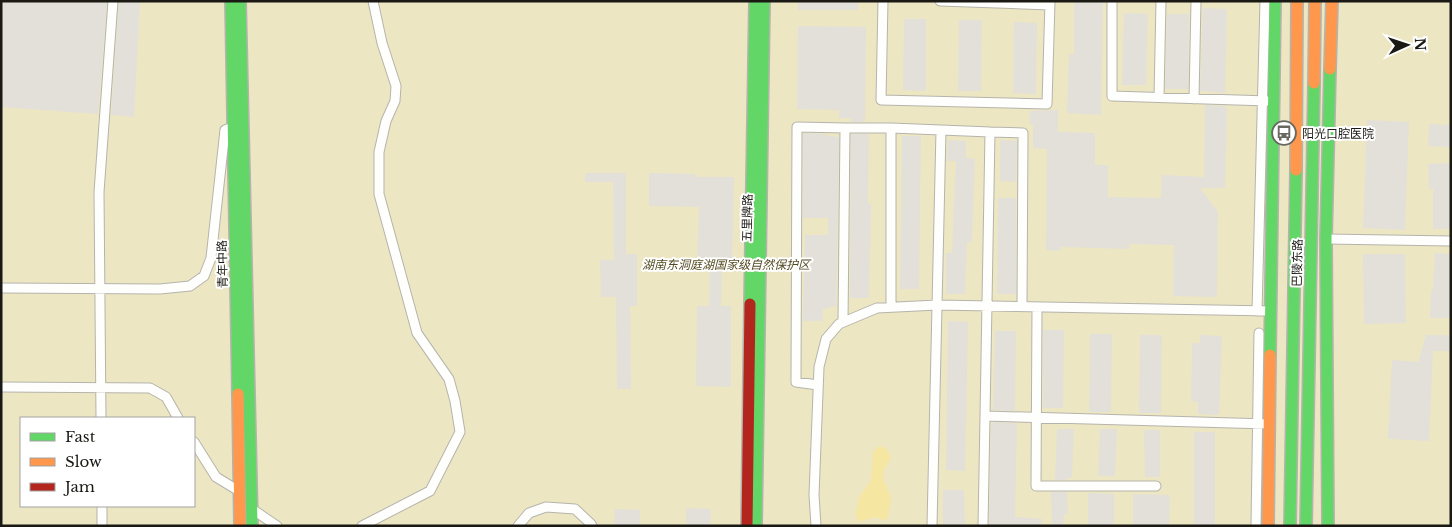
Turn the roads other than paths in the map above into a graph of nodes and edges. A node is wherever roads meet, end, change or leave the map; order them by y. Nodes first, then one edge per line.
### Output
1 (113, 1) edge
2 (231, 1) edge
3 (240, 1) edge
4 (374, 1) edge
5 (755, 1) edge
6 (764, 1) edge
7 (883, 1) edge
8 (940, 1) edge
9 (1112, 1) edge
10 (1161, 1) edge
11 (1196, 1) edge
12 (1265, 1) edge
13 (1275, 1) edge
14 (1297, 1) edge
15 (1315, 1) edge
16 (1332, 1) edge
17 (1050, 3) edge
18 (1159, 97) junction
19 (1194, 99) junction
20 (1268, 101) junction
21 (233, 126) junction
22 (845, 128) junction
23 (891, 128) junction
24 (942, 130) junction
25 (990, 132) junction
26 (1326, 239) junction
27 (1451, 241) edge
28 (1, 288) edge
29 (937, 305) junction
30 (987, 305) junction
31 (1022, 306) junction
32 (1037, 306) junction
33 (891, 307) junction
34 (1257, 311) junction
35 (1271, 311) junction
36 (842, 322) junction
37 (1259, 333) dead end
38 (818, 385) junction
39 (1, 387) edge
40 (985, 416) junction
41 (101, 417) edge
42 (177, 417) edge
43 (1037, 418) junction
44 (1269, 424) junction
45 (195, 444) edge
46 (1156, 486) dead end
47 (239, 491) junction
48 (102, 507) edge
49 (252, 510) junction
50 (102, 526) edge
51 (240, 526) edge
52 (252, 526) edge
53 (277, 526) edge
54 (362, 526) edge
55 (518, 526) edge
56 (592, 526) edge
57 (747, 526) edge
58 (756, 526) edge
59 (816, 526) edge
60 (932, 526) edge
61 (983, 526) edge
62 (1256, 526) edge
63 (1268, 526) edge
64 (1290, 526) edge
65 (1306, 526) edge
66 (1328, 526) edge

1 - 41 street
2 - 21 main road, 青年中路
3 - 49 main road
4 - 54 street
5 - 57 main road, 五里牌路
6 - 58 main road, 五里牌路
7 - 17 street
8 - 17 street
9 - 18 street
10 - 18 street
11 - 19 street
12 - 20 street
13 - 20 main road
14 - 64 main road, 巴陵东路
15 - 65 main road, 巴陵东路
16 - 26 main road
18 - 19 street
19 - 20 street
20 - 34 street
20 - 35 main road
21 - 28 street
21 - 47 main road, 青年中路
22 - 23 street
22 - 36 street
22 - 38 street
23 - 24 street
23 - 33 street
24 - 25 street
24 - 29 street
25 - 30 street
25 - 31 street
26 - 27 street
26 - 66 main road
29 - 30 street
29 - 33 street
29 - 60 street
30 - 31 street
30 - 40 street
31 - 32 street
32 - 34 street
32 - 43 street
33 - 36 street
34 - 35 street
35 - 44 main road
36 - 38 street
37 - 62 street
38 - 59 street
39 - 42 street
40 - 43 street
40 - 61 street
43 - 44 street
43 - 46 street
44 - 63 main road
45 - 47 street
47 - 51 main road, 青年中路
48 - 50 street
49 - 52 main road
49 - 53 street
55 - 56 street

